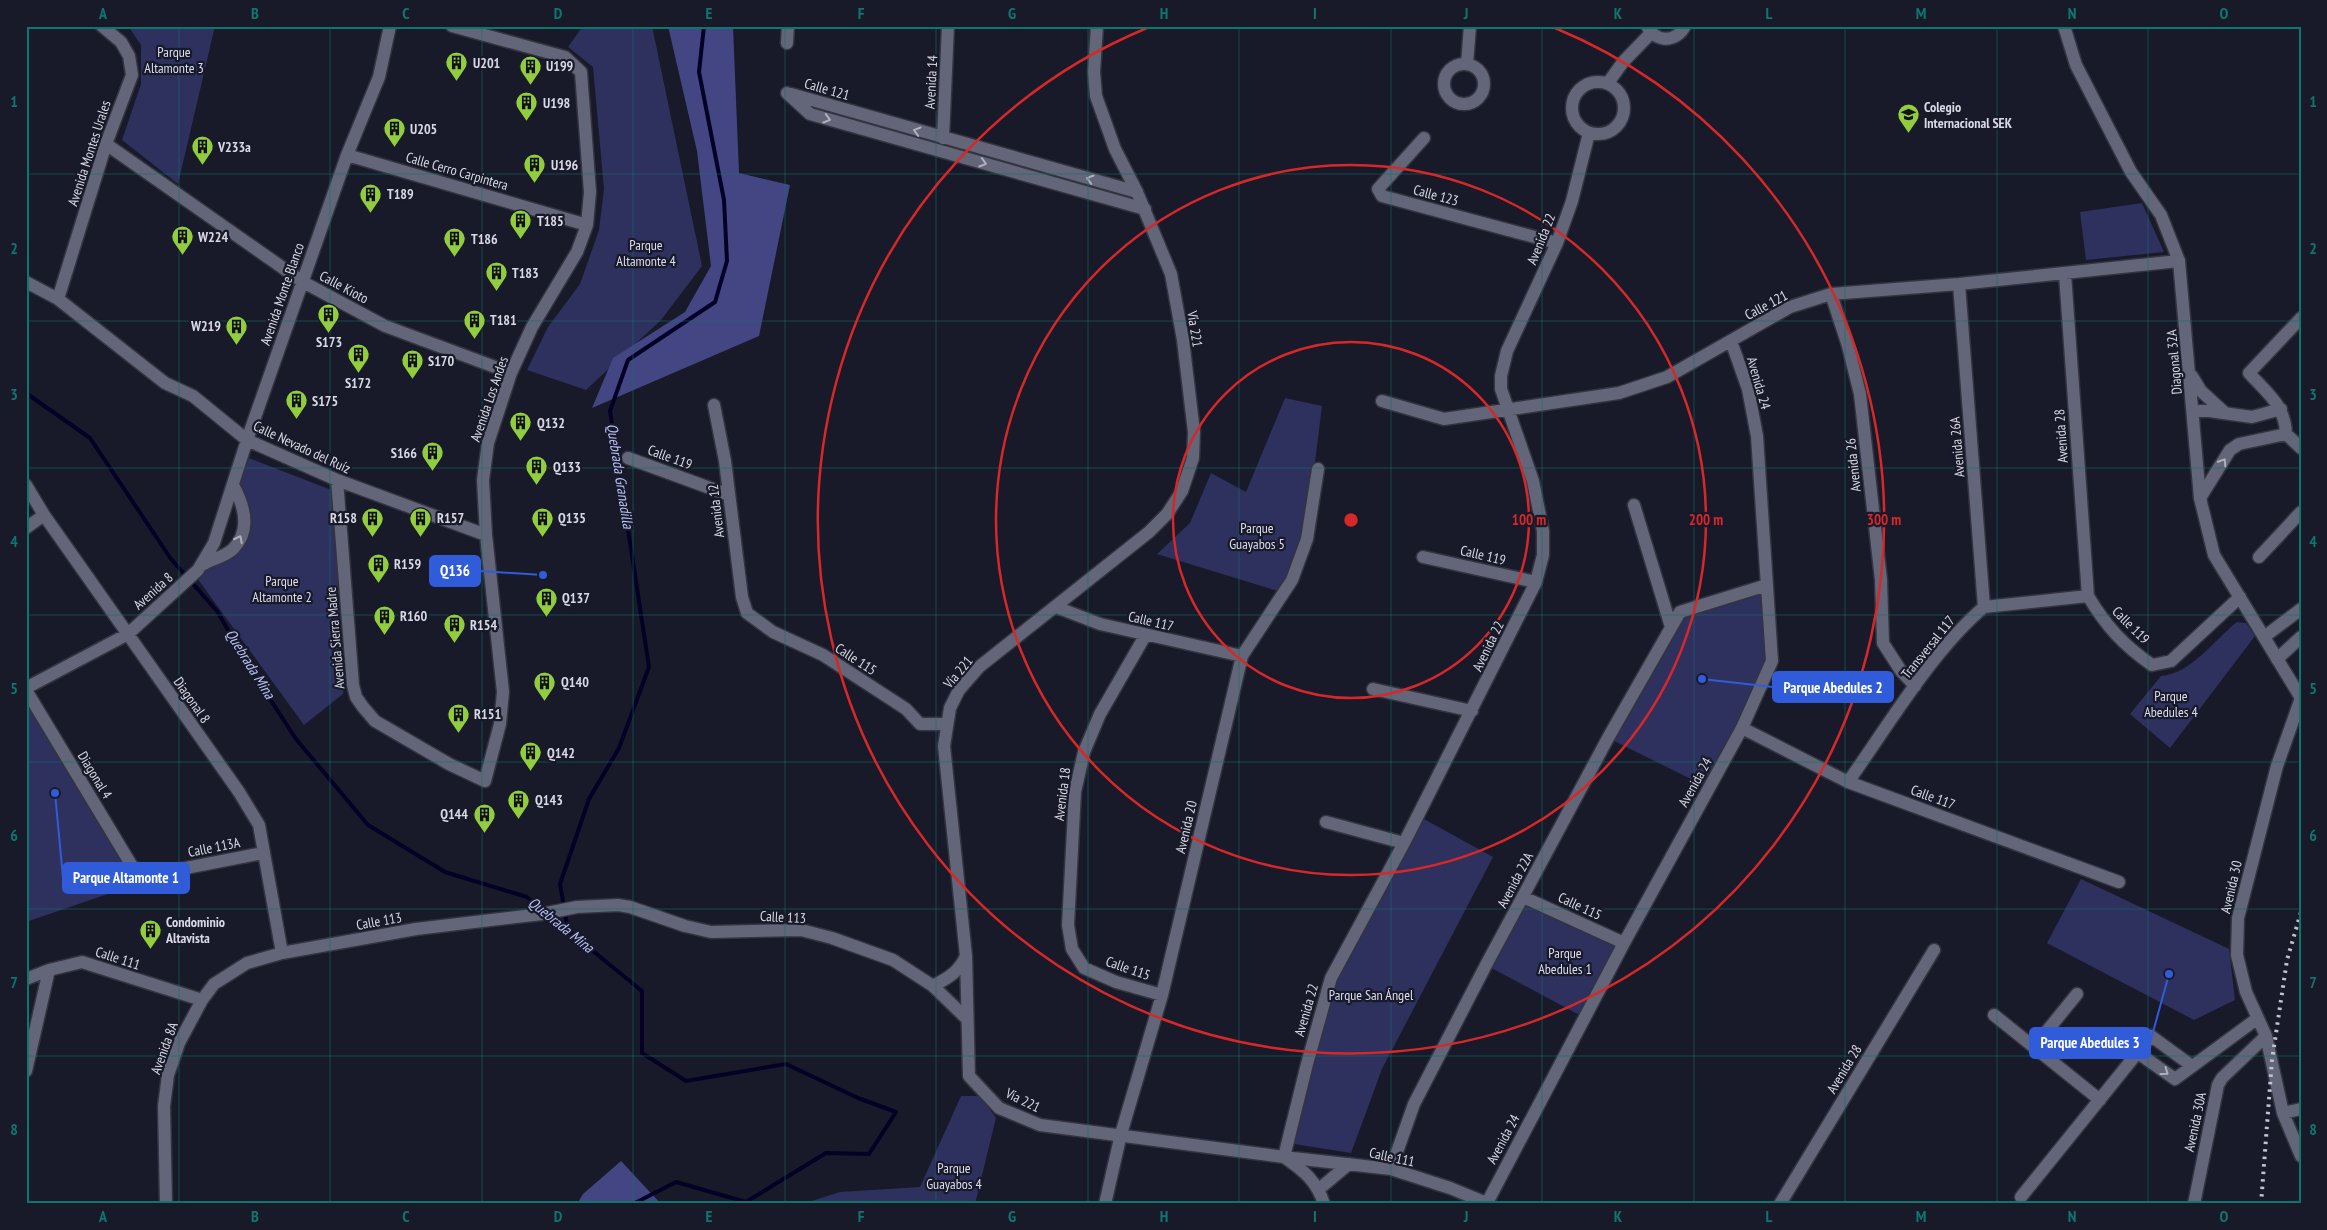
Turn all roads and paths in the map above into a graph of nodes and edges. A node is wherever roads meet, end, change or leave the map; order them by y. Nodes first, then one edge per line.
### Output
1 (102, 26) edge
2 (390, 26) edge
3 (452, 26) edge
4 (788, 26) edge
5 (948, 26) edge
6 (1097, 26) edge
7 (1470, 26) edge
8 (1685, 26) edge
9 (2064, 26) edge
10 (1649, 30) edge
11 (787, 43) dead end
12 (1467, 64) dead end
13 (1608, 83) junction
14 (1589, 133) junction
15 (943, 138) junction
16 (1424, 138) dead end
17 (106, 144) junction
18 (347, 155) junction
19 (1137, 192) junction
20 (1145, 209) junction
21 (587, 225) junction
22 (1557, 243) junction
23 (2180, 261) junction
24 (2065, 274) junction
25 (26, 282) edge
26 (303, 282) junction
27 (1959, 284) junction
28 (1831, 294) junction
29 (58, 298) junction
30 (2301, 318) edge
31 (1731, 341) junction
32 (511, 373) junction
33 (2190, 374) junction
34 (1382, 401) dead end
35 (714, 405) dead end
36 (2281, 408) junction
37 (1509, 411) junction
38 (2193, 411) junction
39 (2225, 413) junction
40 (2286, 434) junction
41 (247, 440) junction
42 (2301, 448) edge
43 (628, 458) dead end
44 (1318, 469) dead end
45 (337, 480) junction
46 (26, 485) edge
47 (231, 491) junction
48 (729, 495) junction
49 (2200, 498) junction
50 (1634, 505) dead end
51 (2301, 512) edge
52 (44, 515) junction
53 (26, 528) edge
54 (486, 535) junction
55 (1423, 557) dead end
56 (2259, 557) dead end
57 (199, 568) junction
58 (1536, 582) junction
59 (1767, 585) junction
60 (2088, 596) junction
61 (2240, 597) junction
62 (1056, 607) junction
63 (1984, 607) junction
64 (2301, 609) edge
65 (747, 613) joint
66 (1671, 626) junction
67 (128, 634) junction
68 (1145, 636) junction
69 (2264, 637) junction
70 (2301, 637) edge
71 (1242, 656) junction
72 (2277, 659) junction
73 (1916, 686) junction
74 (26, 689) edge
75 (1373, 689) dead end
76 (2301, 698) edge
77 (1472, 711) junction
78 (946, 724) junction
79 (1742, 728) junction
80 (485, 781) joint
81 (1848, 782) junction
82 (1326, 822) dead end
83 (1404, 843) junction
84 (263, 853) junction
85 (141, 874) joint
86 (2119, 882) dead end
87 (1523, 896) junction
88 (1624, 943) junction
89 (1934, 950) dead end
90 (282, 953) junction
91 (966, 956) junction
92 (1084, 968) joint
93 (49, 970) junction
94 (26, 979) edge
95 (933, 986) junction
96 (2077, 994) dead end
97 (1162, 995) junction
98 (202, 1000) junction
99 (1994, 1015) dead end
100 (966, 1018) junction
101 (2258, 1018) junction
102 (2266, 1036) junction
103 (2034, 1047) junction
104 (2138, 1053) junction
105 (2192, 1066) junction
106 (26, 1071) edge
107 (2100, 1100) junction
108 (2301, 1109) edge
109 (2283, 1113) junction
110 (1121, 1134) junction
111 (2301, 1156) edge
112 (1284, 1157) junction
113 (1350, 1164) junction
114 (1392, 1169) junction
115 (1319, 1188) junction
116 (2021, 1197) dead end
117 (1488, 1203) edge
118 (166, 1204) edge
119 (1105, 1204) edge
120 (1324, 1204) edge
121 (1780, 1204) edge
122 (2194, 1204) edge

1 - 17 street, Avenida Montes Urales
2 - 18 street, Avenida Monte Blanco
3 - 21 street, Avenida Los Andes
4 - 11 street
5 - 15 street, Avenida 14
6 - 19 street, Vía 221
7 - 12 street
8 - 10 street
9 - 23 street, Diagonal 32A
10 - 13 street
13 - 14 street
13 - 14 street
14 - 22 street, Avenida 22
19 -> 15 street, Calle 121
15 -> 20 street, Calle 121
16 - 22 street, Calle 123
17 - 26 street, Calle Kioto
17 - 29 street, Avenida Montes Urales
18 - 21 street, Calle Cerro Carpintera
18 - 26 street, Avenida Monte Blanco
19 - 20 street, Vía 221
20 - 62 street, Vía 221
21 - 32 street, Avenida Los Andes
22 - 37 street, Avenida 22
23 - 24 street, Calle 121
23 - 33 street, Diagonal 32A
24 - 27 street, Calle 121
24 - 60 street, Avenida 28
25 - 29 street, Calle Nevado del Ruíz
26 - 32 street, Calle Kioto
26 - 41 street, Avenida Monte Blanco
27 - 28 street, Calle 121
27 - 63 street, Avenida 26A
28 - 31 street, Calle 121
28 - 73 street, Avenida 26
29 - 41 street, Calle Nevado del Ruíz
30 - 36 street
31 - 37 street, Calle 121
31 - 59 street, Avenida 24
32 - 54 street, Avenida Los Andes
33 - 38 street, Diagonal 32A
33 - 39 street
34 - 37 street, Calle 121
35 - 48 street, Avenida 12
36 - 39 street
36 - 40 street
37 - 58 street, Avenida 22
38 - 39 street
38 - 49 street, Diagonal 32A
40 - 42 street
49 -> 40 street
41 - 45 street, Calle Nevado del Ruíz
41 - 47 street, Avenida Monte Blanco
43 - 48 street, Calle 119
44 - 71 street, Avenida 20
45 - 54 street, Calle Nevado del Ruíz
45 - 80 street, Avenida Sierra Madre
46 - 52 street, Diagonal 8
47 - 57 street, Avenida Monte Blanco
57 -> 47 street
48 - 65 street, Avenida 12
49 - 61 street, Diagonal 32A
50 - 66 street
51 - 56 street
52 - 53 street
52 - 67 street, Diagonal 8
54 - 80 street, Avenida Los Andes
55 - 58 street, Calle 119
57 - 67 street, Avenida 8
58 - 77 street, Avenida 22
59 - 66 street, Avenida 22A
59 - 79 street, Avenida 24
60 - 61 street, Calle 119
60 - 63 street
61 - 69 street, Diagonal 32A
62 - 68 street, Calle 117
62 - 78 street, Vía 221
63 - 73 street, Transversal 117
64 - 69 street
65 - 78 street, Calle 115
66 - 87 street, Avenida 22A
67 - 74 street, Avenida 8
67 - 84 street, Diagonal 8
68 - 71 street, Calle 117
68 - 92 street, Avenida 18
69 - 72 street, Diagonal 32A
70 - 72 street
71 - 97 street, Avenida 20
72 - 76 street, Diagonal 32A
73 - 81 street, Transversal 117
74 - 85 street, Diagonal 4
75 - 77 street
76 - 101 street, Avenida 30
77 - 83 street, Avenida 22
78 - 91 street, Vía 221
79 - 81 street, Calle 117
79 - 88 street, Avenida 24
81 - 86 street, Calle 117
82 - 83 street
83 - 112 street, Avenida 22
84 - 85 street, Calle 113A
84 - 90 street, Diagonal 8
87 - 88 street, Calle 115
87 - 114 street, Avenida 22A
88 - 117 street, Avenida 24
89 - 121 street, Avenida 28
90 - 95 street, Calle 113
90 - 98 street, Avenida 8A
91 - 95 street
91 - 100 street, Vía 221
92 - 97 street, Calle 115
93 - 94 street, Calle 111
93 - 98 street, Calle 111
93 - 106 street
95 - 100 street, Calle 113
96 - 103 street
97 - 110 street, Avenida 20
98 - 118 street, Avenida 8A
99 - 103 street
100 - 110 street, Vía 221
101 - 102 street, Avenida 30
101 - 105 street
102 - 109 street, Avenida 30
102 - 122 street, Avenida 30A
103 - 107 street
104 -> 105 street
104 - 105 street
104 - 107 street
107 - 116 street
108 - 109 street
109 - 111 street, Avenida 30
110 - 112 street, Vía 221
110 - 119 street, Avenida 20
112 - 113 street, Calle 111
112 - 115 street, Vía 221
113 - 114 street, Calle 111
113 - 115 street
114 - 117 street, Calle 111
115 - 120 street, Vía 221

